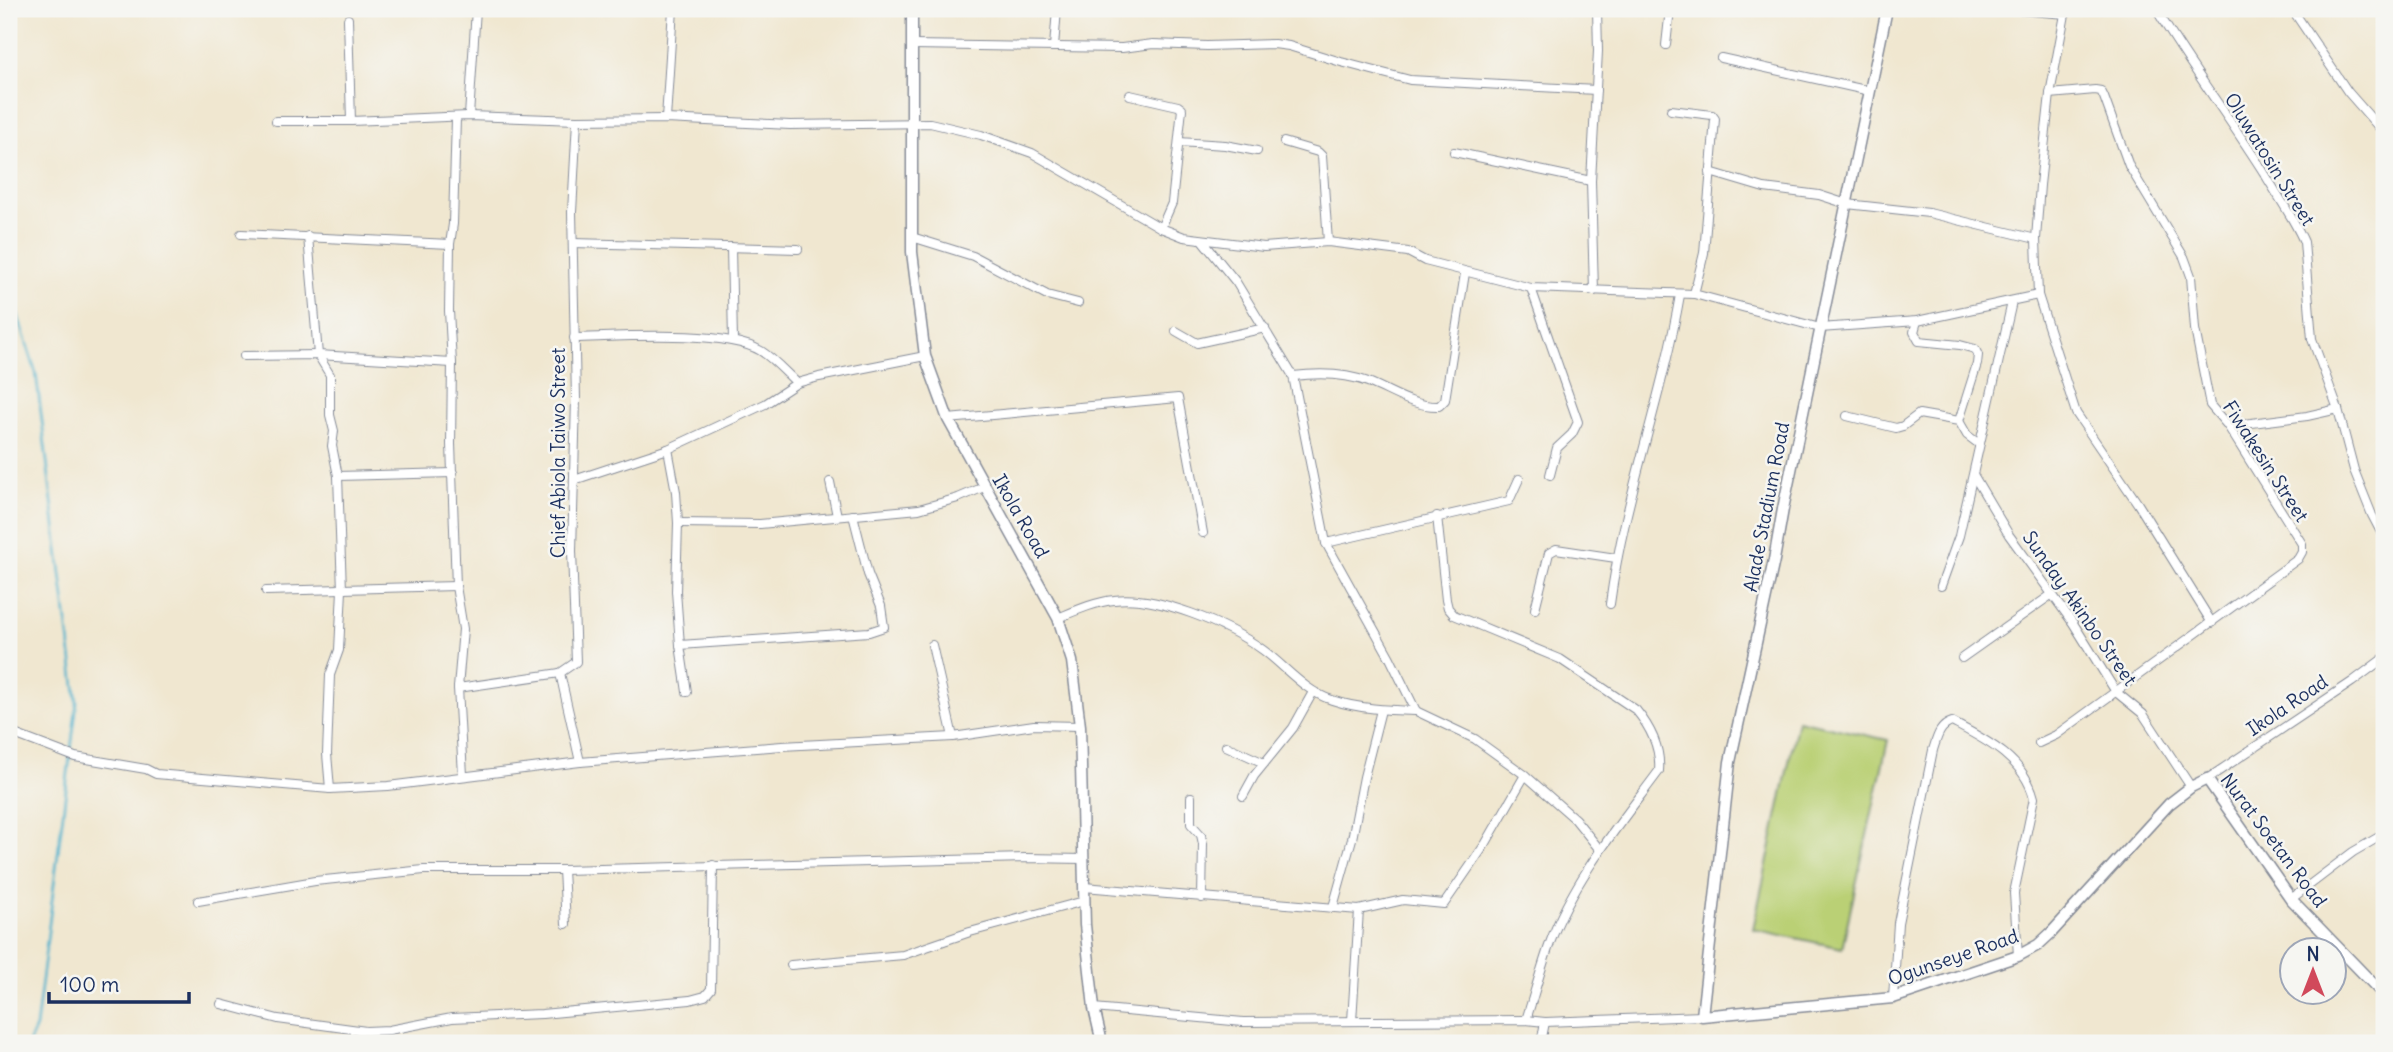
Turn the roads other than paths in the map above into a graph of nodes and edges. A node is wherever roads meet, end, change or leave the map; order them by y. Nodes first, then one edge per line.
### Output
1 (476, 9) edge
2 (673, 9) edge
3 (912, 9) edge
4 (1057, 9) edge
5 (1597, 9) edge
6 (1670, 9) edge
7 (1887, 9) edge
8 (2006, 9) edge
9 (2156, 9) edge
10 (2291, 9) edge
11 (2066, 11) edge
12 (348, 19) dead end
13 (912, 45) junction
14 (1666, 45) dead end
15 (1054, 47) junction
16 (1721, 58) dead end
17 (1596, 90) junction
18 (1870, 91) junction
19 (2050, 94) junction
20 (1130, 95) dead end
21 (1671, 110) dead end
22 (469, 116) junction
23 (456, 118) junction
24 (666, 119) junction
25 (577, 120) junction
26 (276, 121) dead end
27 (351, 121) junction
28 (912, 124) junction
29 (2384, 133) edge
30 (1179, 142) junction
31 (1284, 142) dead end
32 (1257, 151) dead end
33 (1454, 152) dead end
34 (1710, 172) junction
35 (1591, 181) junction
36 (1847, 204) junction
37 (1161, 228) junction
38 (242, 234) dead end
39 (308, 236) junction
40 (912, 237) junction
41 (2036, 239) junction
42 (1202, 240) junction
43 (1328, 242) junction
44 (573, 243) junction
45 (450, 244) junction
46 (731, 247) junction
47 (797, 249) dead end
48 (1465, 273) junction
49 (1531, 288) junction
50 (1594, 291) junction
51 (1694, 294) junction
52 (1680, 295) junction
53 (2038, 295) junction
54 (2012, 302) junction
55 (1078, 303) dead end
56 (1917, 321) junction
57 (1265, 328) junction
58 (1820, 328) junction
59 (1176, 331) dead end
60 (574, 338) junction
61 (733, 341) junction
62 (318, 355) junction
63 (244, 356) dead end
64 (925, 356) junction
65 (452, 363) junction
66 (1293, 376) junction
67 (797, 383) junction
68 (2338, 409) junction
69 (1847, 416) dead end
70 (948, 419) junction
71 (1959, 421) junction
72 (2228, 426) junction
73 (1979, 444) junction
74 (668, 449) junction
75 (453, 473) junction
76 (1550, 475) dead end
77 (338, 476) junction
78 (1974, 476) junction
79 (1519, 479) dead end
80 (574, 480) junction
81 (830, 482) dead end
82 (984, 487) junction
83 (853, 515) junction
84 (837, 516) junction
85 (1437, 516) junction
86 (678, 523) junction
87 (1203, 533) dead end
88 (2384, 538) edge
89 (1326, 543) junction
90 (1616, 558) junction
91 (456, 586) junction
92 (1941, 586) dead end
93 (342, 590) junction
94 (267, 591) dead end
95 (2051, 595) junction
96 (1610, 604) dead end
97 (1535, 609) dead end
98 (1058, 618) junction
99 (2213, 623) junction
100 (680, 645) junction
101 (932, 645) dead end
102 (1962, 658) dead end
103 (2384, 658) edge
104 (560, 673) junction
105 (458, 688) junction
106 (687, 692) dead end
107 (1313, 692) junction
108 (2116, 692) junction
109 (1381, 710) junction
110 (1416, 711) junction
111 (1080, 726) junction
112 (9, 732) edge
113 (953, 737) junction
114 (2039, 743) dead end
115 (1227, 746) dead end
116 (580, 762) junction
117 (1264, 764) junction
118 (463, 775) junction
119 (1525, 775) junction
120 (2207, 779) junction
121 (2191, 787) junction
122 (330, 789) junction
123 (1243, 796) dead end
124 (1191, 797) dead end
125 (2384, 834) edge
126 (1600, 850) junction
127 (1083, 859) junction
128 (713, 865) junction
129 (564, 870) junction
130 (1084, 887) junction
131 (1202, 898) junction
132 (2291, 899) junction
133 (198, 901) dead end
134 (1084, 901) junction
135 (1333, 907) junction
136 (1359, 910) junction
137 (566, 924) dead end
138 (2018, 956) junction
139 (792, 965) dead end
140 (2384, 979) edge
141 (2374, 986) junction
142 (2384, 995) edge
143 (1893, 998) junction
144 (221, 1004) dead end
145 (1094, 1009) junction
146 (1702, 1016) junction
147 (1526, 1020) junction
148 (1352, 1021) junction
149 (1545, 1022) junction
150 (1102, 1043) edge
151 (1541, 1043) edge

1 - 22 street
2 - 24 street
3 - 13 street, Ikola Road
4 - 15 street
5 - 17 street
6 - 14 street
7 - 18 street, Alade Stadium Road
8 - 11 street
9 - 68 street, Oluwatosin Street
10 - 29 street
11 - 19 street
12 - 27 street
13 - 15 street
13 - 28 street, Ikola Road
15 - 17 street
16 - 18 street
17 - 35 street
18 - 36 street, Alade Stadium Road
19 - 41 street
19 - 72 street, Fiwakesin Street
20 - 30 street
21 - 34 street
22 - 23 street
22 - 25 street
23 - 27 street
23 - 45 street
24 - 25 street
24 - 28 street
25 - 44 street, Chief Abiola Taiwo Street
26 - 27 street
28 - 37 street
28 - 40 street, Ikola Road
30 - 32 street
30 - 37 street
31 - 43 street
33 - 35 street
34 - 36 street
34 - 51 street
35 - 50 street
36 - 41 street
36 - 58 street, Alade Stadium Road
37 - 42 street
38 - 39 street
39 - 45 street
39 - 62 street
40 - 55 street
40 - 64 street, Ikola Road
41 - 53 street
42 - 43 street
42 - 57 street
43 - 48 street
44 - 46 street
44 - 60 street, Chief Abiola Taiwo Street
45 - 65 street
46 - 47 street
46 - 61 street
48 - 49 street
48 - 66 street
49 - 50 street
49 - 76 street
50 - 52 street
51 - 52 street
51 - 58 street
52 - 90 street
53 - 54 street
53 - 99 street
54 - 56 street
54 - 73 street
56 - 58 street
56 - 71 street
57 - 59 street
57 - 66 street
58 - 146 street, Alade Stadium Road
60 - 61 street
60 - 80 street, Chief Abiola Taiwo Street
61 - 67 street
62 - 63 street
62 - 65 street
62 - 77 street
64 - 67 street
64 - 70 street, Ikola Road
65 - 75 street
66 - 89 street
67 - 74 street
68 - 72 street
68 - 88 street, Oluwatosin Street
69 - 71 street
70 - 82 street, Ikola Road
70 - 87 street
71 - 73 street
72 - 99 street, Fiwakesin Street
73 - 78 street
74 - 80 street
74 - 86 street
75 - 77 street
75 - 91 street
77 - 93 street
78 - 92 street
78 - 95 street, Sunday Akinbo Street
79 - 85 street
80 - 104 street, Chief Abiola Taiwo Street
81 - 84 street
82 - 83 street
82 - 98 street, Ikola Road
83 - 84 street
83 - 100 street
84 - 86 street
85 - 89 street
85 - 126 street
86 - 100 street
89 - 110 street
90 - 96 street
90 - 97 street
91 - 93 street
91 - 105 street
93 - 94 street
93 - 122 street
95 - 102 street
95 - 108 street, Sunday Akinbo Street
98 - 107 street
98 - 111 street, Ikola Road
99 - 108 street, Fiwakesin Street
100 - 106 street
101 - 113 street
103 - 120 street, Ikola Road
104 - 105 street
104 - 116 street
105 - 118 street
107 - 109 street
107 - 117 street
108 - 114 street, Fiwakesin Street
108 - 121 street, Sunday Akinbo Street
109 - 110 street
109 - 135 street
110 - 119 street
111 - 113 street
111 - 127 street, Ikola Road
112 - 122 street
113 - 116 street
115 - 117 street
116 - 118 street
117 - 123 street
118 - 122 street
119 - 126 street
119 - 136 street
120 - 121 street, Nurat Soetan Road
120 - 132 street, Nurat Soetan Road
121 - 138 street, Ogunseye Road
124 - 131 street
125 - 132 street
126 - 147 street
127 - 128 street
127 - 130 street, Ikola Road
128 - 129 street
128 - 144 street
129 - 133 street
129 - 137 street
130 - 131 street
130 - 134 street, Ikola Road
131 - 135 street
132 - 141 street, Nurat Soetan Road
134 - 139 street
134 - 145 street, Ikola Road
135 - 136 street
136 - 148 street
138 - 143 street, Ogunseye Road
138 - 143 street
140 - 141 street
141 - 142 street, Nurat Soetan Road
143 - 146 street, Ogunseye Road
145 - 148 street
145 - 150 street, Ikola Road
146 - 149 street
147 - 148 street
147 - 149 street
149 - 151 street

